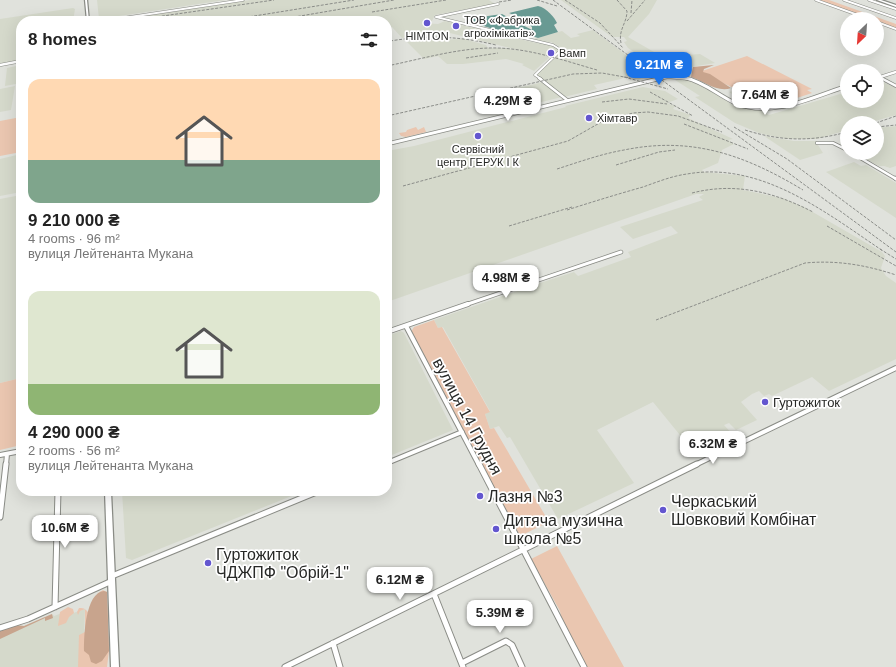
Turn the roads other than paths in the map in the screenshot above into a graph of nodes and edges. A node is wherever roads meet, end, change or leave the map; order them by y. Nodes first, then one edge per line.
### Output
1 (86, 0) edge
2 (243, 0) edge
3 (816, 0) edge
4 (844, 0) edge
5 (869, 0) edge
6 (878, 0) edge
7 (494, 1) edge
8 (886, 2) junction
9 (881, 4) junction
10 (896, 6) edge
11 (896, 9) edge
12 (850, 12) edge
13 (88, 16) edge
14 (139, 16) edge
15 (896, 18) edge
16 (884, 24) edge
17 (896, 28) edge
18 (16, 62) edge
19 (0, 65) edge
20 (896, 72) edge
21 (884, 76) edge
22 (884, 81) edge
23 (896, 86) edge
24 (840, 88) edge
25 (567, 100) junction
26 (392, 143) edge
27 (817, 143) dead end
28 (840, 146) edge
29 (864, 160) edge
30 (896, 179) edge
31 (621, 252) dead end
32 (406, 326) junction
33 (392, 330) edge
34 (896, 368) edge
35 (462, 432) junction
36 (16, 452) edge
37 (7, 454) junction
38 (0, 455) edge
39 (392, 461) edge
40 (58, 496) edge
41 (108, 496) edge
42 (307, 496) edge
43 (0, 516) edge
44 (524, 549) junction
45 (112, 579) junction
46 (434, 594) junction
47 (55, 607) junction
48 (0, 628) edge
49 (333, 643) junction
50 (462, 665) edge
51 (115, 667) edge
52 (285, 667) edge
53 (340, 667) edge
54 (522, 667) edge
55 (584, 667) edge

1 - 13 main road
2 - 14 street
3 - 12 street
4 - 15 street
5 - 9 street
6 - 8 main road
7 - 25 street
8 - 9 street
8 - 10 main road
9 - 11 street
16 - 17 street
18 - 19 main road
20 - 21 main road
22 - 23 street
24 - 25 main road
25 - 26 main road
27 - 28 street
29 - 30 street
31 - 32 street
32 - 33 street
32 - 35 street, вулиця 14 Грудня
34 - 44 street
35 - 39 street
35 - 44 street, вулиця 14 Грудня
36 - 37 street
37 - 38 street
37 - 43 street
40 - 47 street
41 - 45 main road
42 - 45 street
44 - 46 street
44 - 55 street, вулиця 14 Грудня
45 - 47 street
45 - 51 main road
46 - 49 street
46 - 50 street
47 - 48 street
49 - 52 street
49 - 53 street
50 - 54 street

